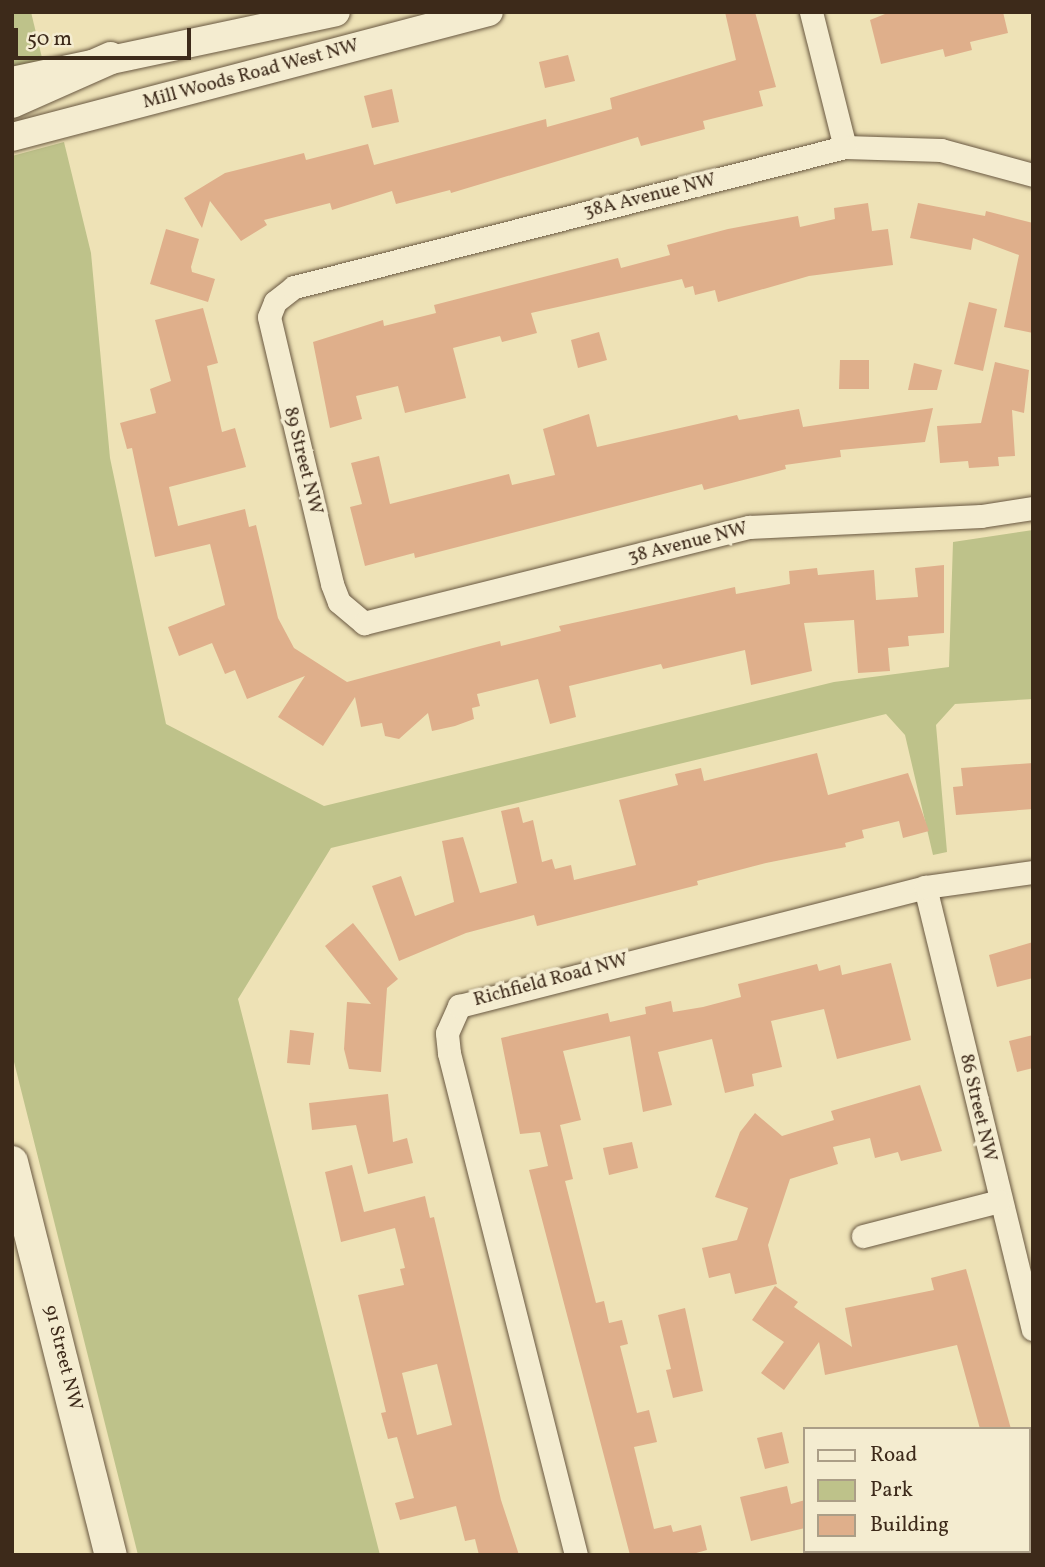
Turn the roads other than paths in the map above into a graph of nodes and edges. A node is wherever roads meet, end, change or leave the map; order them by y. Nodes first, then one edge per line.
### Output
1 (336, 12) edge
2 (489, 12) edge
3 (811, 12) edge
4 (111, 58) junction
5 (12, 81) edge
6 (12, 102) edge
7 (12, 137) edge
8 (845, 147) junction
9 (1033, 175) edge
10 (275, 302) joint
11 (1033, 508) edge
12 (352, 614) joint
13 (1033, 872) edge
14 (925, 887) junction
15 (12, 1162) edge
16 (999, 1201) junction
17 (863, 1236) dead end
18 (1033, 1329) edge
19 (111, 1555) edge
20 (576, 1555) edge

1 - 4 street, Mill Woods Road West NW
2 - 7 street, Mill Woods Road West NW
3 - 8 street
4 - 5 street, Mill Woods Road West NW
4 - 6 main road
8 - 9 street, 38A Avenue NW
8 - 10 street, 38A Avenue NW
10 - 12 street, 89 Street NW
11 - 12 street, 38 Avenue NW
13 - 14 street, Richfield Road NW
14 - 16 street, 86 Street NW
14 - 20 street, Richfield Road NW
15 - 19 main road, 91 Street NW
16 - 17 street
16 - 18 street, 86 Street NW

